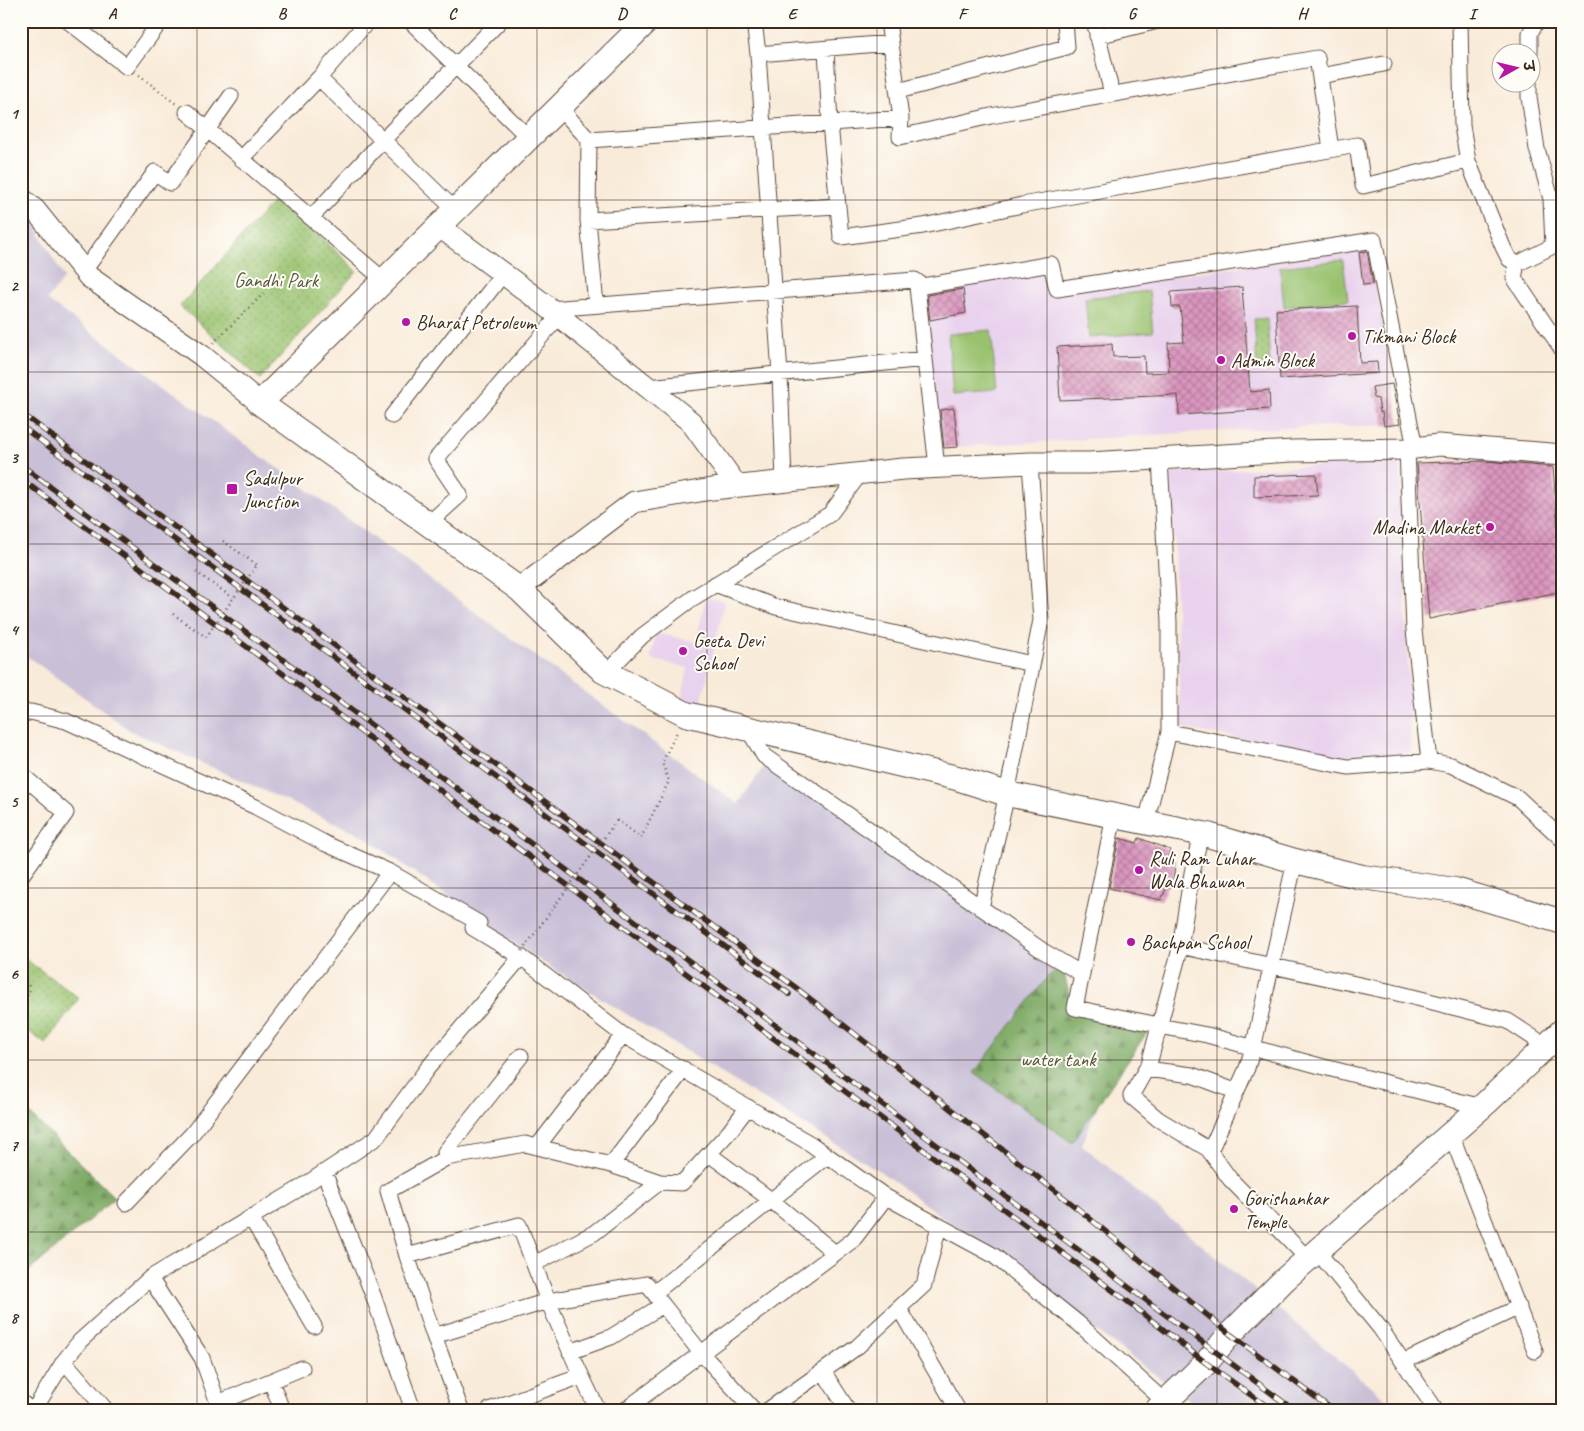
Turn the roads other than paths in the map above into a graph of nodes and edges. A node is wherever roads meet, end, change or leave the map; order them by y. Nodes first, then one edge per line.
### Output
1 (68, 21) edge
2 (161, 21) edge
3 (368, 21) edge
4 (410, 21) edge
5 (500, 21) edge
6 (647, 21) edge
7 (754, 21) edge
8 (888, 21) edge
9 (1065, 21) edge
10 (1094, 21) edge
11 (1158, 21) edge
12 (1460, 21) edge
13 (1537, 21) edge
14 (1097, 36) junction
15 (890, 42) junction
16 (1530, 42) edge
17 (826, 49) junction
18 (758, 54) junction
19 (1384, 64) dead end
20 (456, 65) junction
21 (1320, 76) junction
22 (319, 78) junction
23 (898, 91) junction
24 (1529, 92) edge
25 (1112, 94) junction
26 (231, 96) dead end
27 (560, 108) junction
28 (187, 112) road end
29 (901, 118) junction
30 (830, 124) junction
31 (206, 129) junction
32 (763, 129) junction
33 (529, 138) junction
34 (383, 140) junction
35 (589, 140) junction
36 (1331, 149) junction
37 (241, 158) junction
38 (1468, 161) junction
39 (21, 198) edge
40 (838, 206) junction
41 (768, 211) junction
42 (311, 218) junction
43 (448, 219) junction
44 (588, 220) junction
45 (1517, 264) junction
46 (84, 271) junction
47 (503, 274) junction
48 (385, 281) junction
49 (923, 286) junction
50 (773, 291) junction
51 (596, 305) junction
52 (555, 313) junction
53 (1563, 351) edge
54 (925, 359) junction
55 (780, 374) junction
56 (648, 387) junction
57 (260, 403) junction
58 (392, 416) dead end
59 (1411, 448) junction
60 (1563, 455) edge
61 (1160, 459) junction
62 (1030, 463) junction
63 (937, 468) junction
64 (860, 474) junction
65 (784, 482) junction
66 (737, 486) junction
67 (428, 524) junction
68 (715, 584) junction
69 (519, 588) junction
70 (1032, 664) junction
71 (606, 672) junction
72 (21, 715) edge
73 (748, 729) junction
74 (1169, 732) junction
75 (1429, 761) junction
76 (21, 774) edge
77 (1007, 794) junction
78 (1114, 816) junction
79 (1146, 822) junction
80 (1201, 833) junction
81 (1563, 840) edge
82 (1295, 861) junction
83 (390, 872) junction
84 (21, 876) edge
85 (981, 908) junction
86 (1563, 922) edge
87 (1180, 946) junction
88 (521, 954) junction
89 (1271, 967) junction
90 (1082, 974) junction
91 (1159, 1025) junction
92 (623, 1035) junction
93 (1555, 1037) edge
94 (1254, 1047) junction
95 (521, 1056) dead end
96 (684, 1069) junction
97 (1146, 1069) junction
98 (1235, 1091) junction
99 (748, 1107) junction
100 (1482, 1107) junction
101 (1451, 1134) junction
102 (537, 1147) junction
103 (1210, 1151) junction
104 (709, 1154) junction
105 (827, 1156) junction
106 (446, 1158) junction
107 (611, 1165) junction
108 (324, 1172) junction
109 (660, 1182) junction
110 (886, 1197) junction
111 (771, 1200) junction
112 (126, 1203) dead end
113 (251, 1218) junction
114 (939, 1226) junction
115 (835, 1254) junction
116 (1313, 1255) junction
117 (407, 1256) junction
118 (534, 1264) junction
119 (150, 1278) junction
120 (654, 1293) junction
121 (548, 1301) junction
122 (663, 1305) junction
123 (1519, 1307) junction
124 (899, 1308) junction
125 (314, 1326) dead end
126 (434, 1336) junction
127 (1535, 1351) dead end
128 (570, 1352) junction
129 (702, 1354) junction
130 (64, 1360) junction
131 (1403, 1362) junction
132 (302, 1368) dead end
133 (823, 1371) junction
134 (581, 1376) junction
135 (270, 1381) junction
136 (21, 1402) edge
137 (226, 1405) edge
138 (1161, 1406) edge
139 (775, 1408) edge
140 (33, 1410) edge
141 (106, 1410) edge
142 (282, 1410) edge
143 (413, 1410) edge
144 (461, 1410) edge
145 (489, 1410) edge
146 (598, 1410) edge
147 (625, 1410) edge
148 (754, 1410) edge
149 (848, 1410) edge
150 (958, 1410) edge
151 (1436, 1410) edge

1 - 2 street
3 - 22 street
4 - 20 street
5 - 20 street
6 - 27 main road
7 - 18 street
8 - 15 street
9 - 23 street
10 - 14 street
11 - 14 street
12 - 38 street
13 - 16 street
14 - 25 street
15 - 17 street
15 - 23 street
17 - 18 street
17 - 30 street
18 - 32 street
19 - 21 street
20 - 33 street
20 - 34 street
21 - 25 street
21 - 36 street
22 - 34 street
22 - 37 street
23 - 29 street
24 - 45 street
25 - 29 street
26 - 31 street
27 - 33 main road
27 - 35 street
28 - 31 street
29 - 30 street
30 - 32 street
30 - 40 street
31 - 37 street
31 - 46 street
32 - 35 street
32 - 41 street
33 - 43 main road
34 - 42 street
34 - 43 street
35 - 44 street
36 - 38 street
36 - 40 street
37 - 42 street
38 - 45 street
39 - 46 street
40 - 41 street
41 - 44 street
41 - 50 street
42 - 48 street
43 - 47 street
43 - 48 main road
44 - 51 street
45 - 53 street
46 - 57 street
47 - 52 street
47 - 58 street
48 - 57 main road
49 - 50 street
49 - 54 street
49 - 59 street
50 - 51 street
50 - 55 street
51 - 52 street
52 - 56 street
52 - 67 street
54 - 55 street
54 - 63 street
55 - 56 street
55 - 65 street
56 - 66 street
57 - 67 main road
59 - 60 street
59 - 61 street
59 - 75 street
61 - 62 street
61 - 74 street
62 - 63 street
62 - 70 street
63 - 64 street
64 - 65 street
64 - 68 street
65 - 66 street
66 - 69 street
67 - 69 main road
68 - 70 street
68 - 71 street
69 - 71 main road
70 - 77 street
71 - 73 main road
72 - 83 street
73 - 77 main road
73 - 85 street
74 - 75 street
74 - 79 street
75 - 81 street
76 - 84 street
77 - 78 main road
77 - 85 street
78 - 79 main road
78 - 90 street
79 - 80 main road
80 - 82 main road
80 - 87 street
82 - 86 main road
82 - 89 street
83 - 88 street
83 - 112 street
85 - 90 street
87 - 89 street
87 - 91 street
88 - 92 street
88 - 108 street
89 - 93 street
89 - 94 street
90 - 91 street
91 - 94 street
91 - 97 street
92 - 96 street
92 - 102 street
93 - 100 main road
94 - 98 street
94 - 100 street
95 - 106 street
96 - 99 street
96 - 107 street
97 - 98 street
97 - 103 street
98 - 103 street
99 - 104 street
99 - 105 street
100 - 101 main road
101 - 116 main road
101 - 123 street
102 - 106 street
102 - 107 street
103 - 116 street
104 - 109 street
104 - 111 street
105 - 110 street
105 - 111 street
106 - 117 street
107 - 109 street
108 - 113 street
108 - 143 street
109 - 118 street
110 - 114 street
110 - 115 street
111 - 115 street
111 - 120 street
113 - 119 street
113 - 125 street
114 - 124 street
114 - 138 street
115 - 129 street
116 - 131 street
116 - 138 main road
117 - 118 street
117 - 126 street
118 - 121 street
119 - 130 street
119 - 137 street
120 - 121 street
120 - 122 street
121 - 126 street
121 - 128 street
122 - 128 street
122 - 129 street
123 - 127 street
123 - 131 street
124 - 133 street
124 - 150 street
126 - 144 street
128 - 134 street
129 - 147 street
129 - 148 street
130 - 140 street
130 - 141 street
131 - 151 street
132 - 135 street
133 - 139 street
133 - 149 street
134 - 145 street
134 - 146 street
135 - 137 street
135 - 142 street
136 - 140 street

